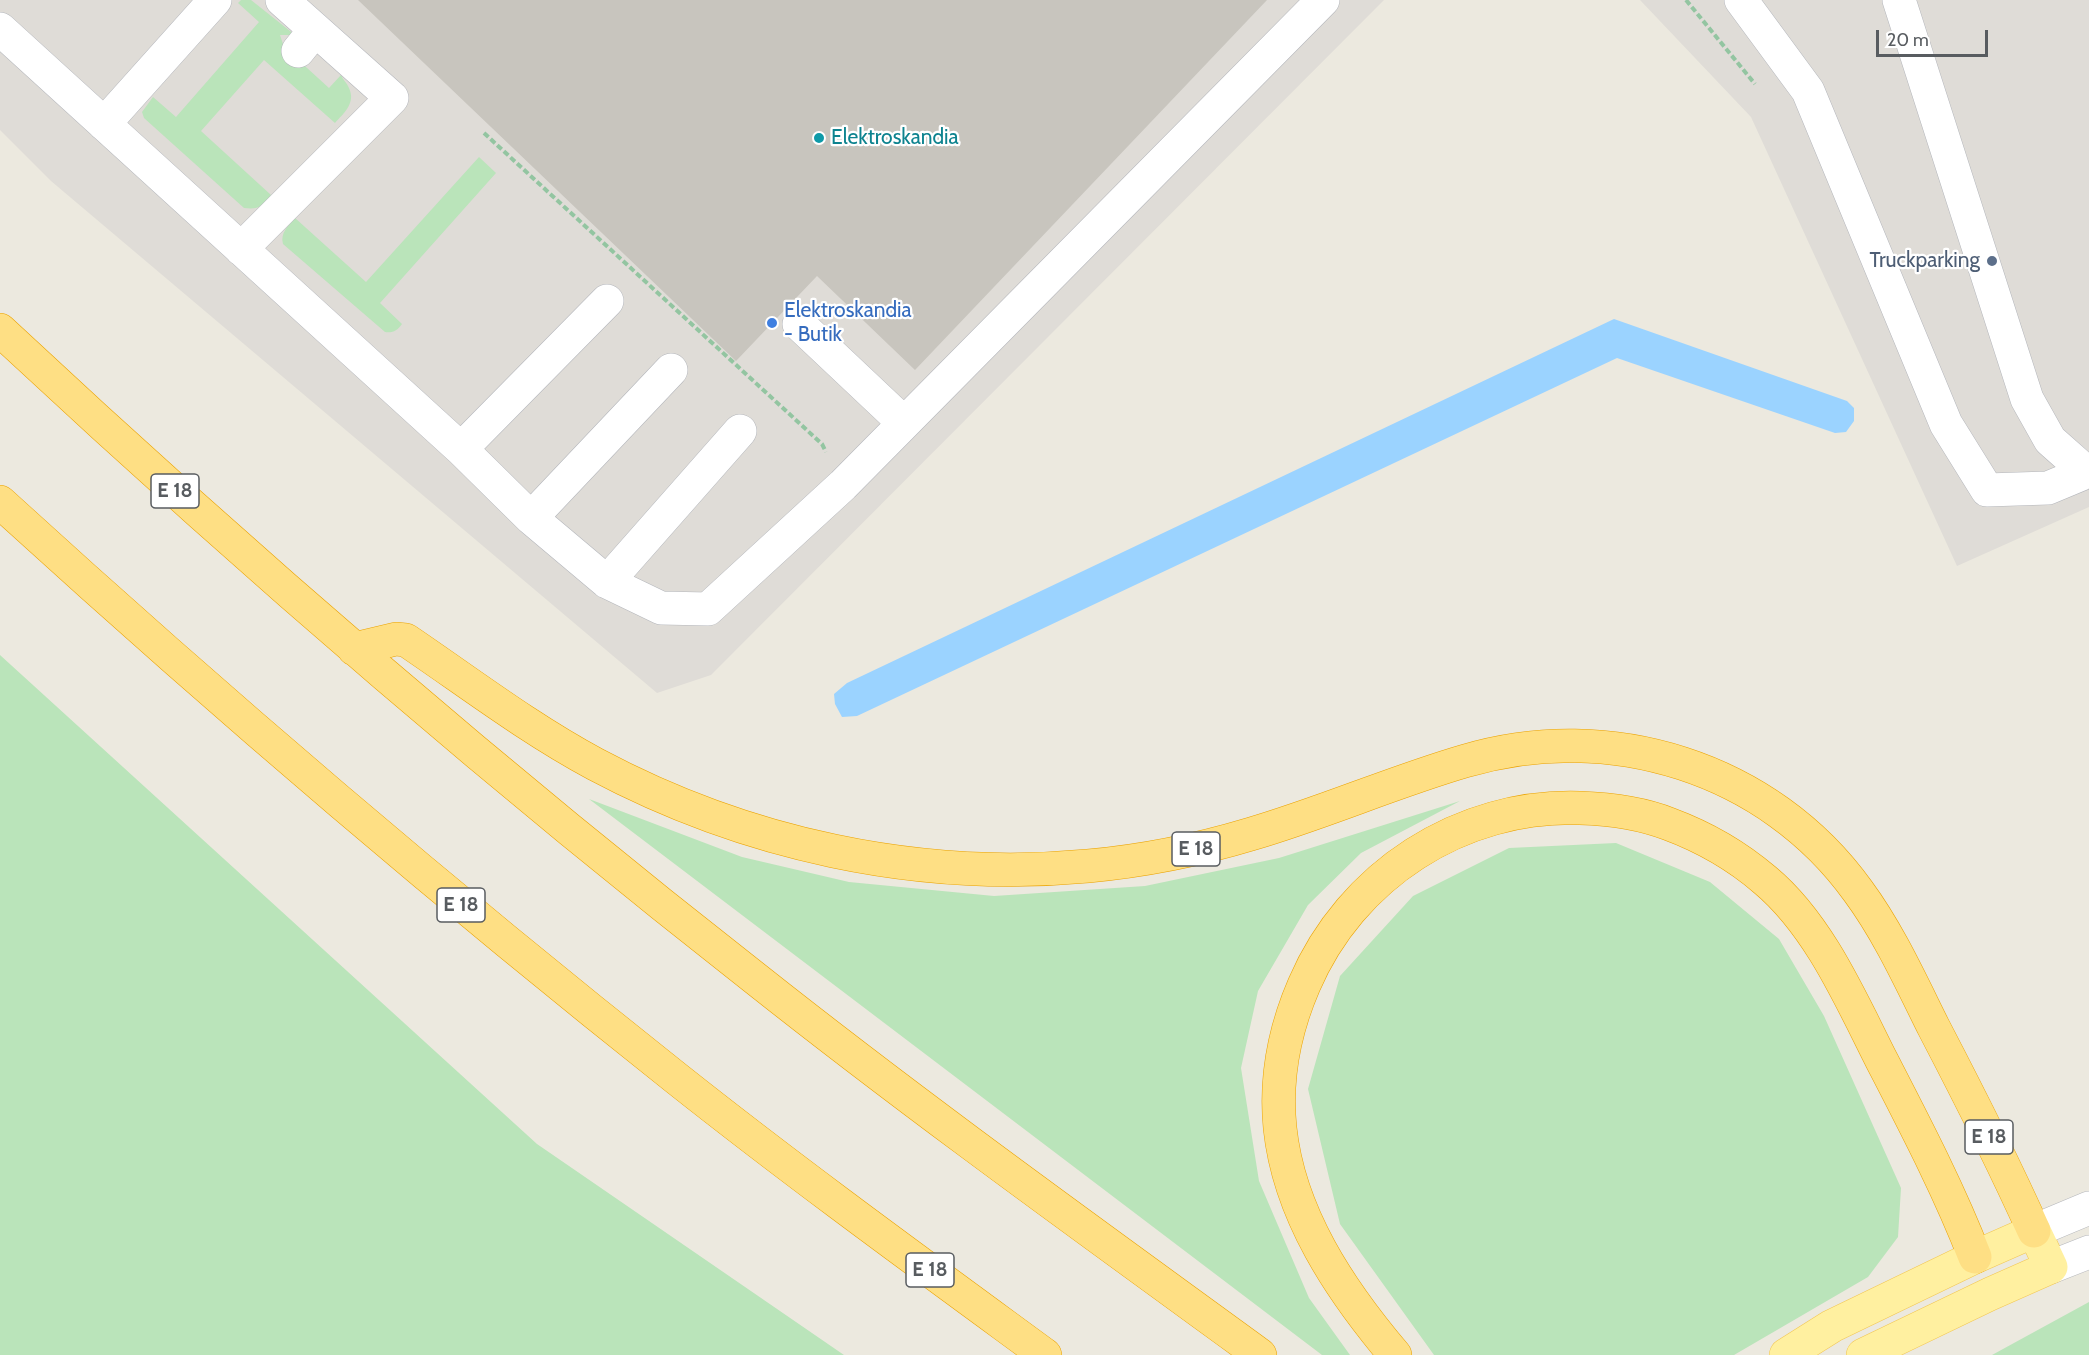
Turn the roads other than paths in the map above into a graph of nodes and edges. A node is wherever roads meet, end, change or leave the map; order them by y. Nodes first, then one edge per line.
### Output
1 (215, 0) edge
2 (282, 0) edge
3 (1323, 0) edge
4 (1741, 0) edge
5 (1899, 0) edge
6 (0, 29) edge
7 (104, 124) junction
8 (241, 249) junction
9 (607, 301) dead end
10 (799, 324) dead end
11 (0, 330) edge
12 (671, 370) dead end
13 (904, 423) junction
14 (740, 430) dead end
15 (461, 449) junction
16 (2088, 472) edge
17 (0, 502) edge
18 (531, 518) junction
19 (607, 582) junction
20 (354, 649) junction
21 (2089, 1208) edge
22 (2034, 1230) junction
23 (2089, 1252) edge
24 (1975, 1257) junction
25 (2051, 1267) junction
26 (1990, 1294) junction
27 (1045, 1355) edge
28 (1260, 1355) edge
29 (1395, 1355) edge
30 (1786, 1355) edge
31 (1863, 1355) edge

1 - 7 street
2 - 8 street
3 - 13 street
4 - 16 street
5 - 16 street
6 - 7 street
7 - 8 street
8 - 15 street
9 - 15 street
10 - 13 street
11 - 20 highway, E 18
12 - 18 street
13 - 19 street
14 - 19 street
15 - 18 street
17 - 27 highway, E 18
18 - 19 street
20 - 22 highway, E 18
20 - 28 highway, E 18
21 - 22 street
22 - 24 main road
22 - 25 main road, E 18
23 - 25 street
24 - 26 main road
24 - 29 highway
24 - 30 main road
25 - 26 main road
26 - 31 main road

